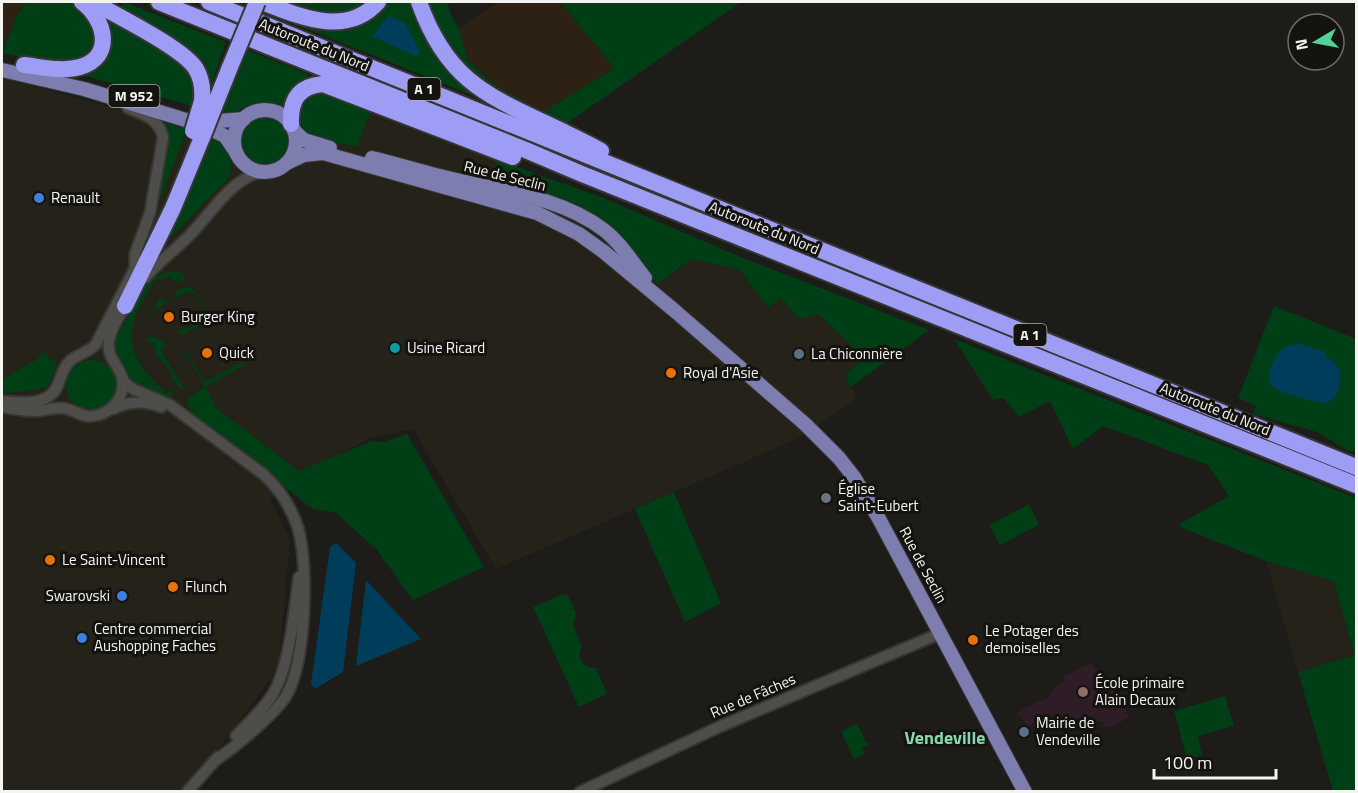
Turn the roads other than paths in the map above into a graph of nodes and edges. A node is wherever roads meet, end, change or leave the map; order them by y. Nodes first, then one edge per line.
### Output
1 (82, 2) edge
2 (93, 2) edge
3 (159, 2) edge
4 (209, 2) edge
5 (250, 2) edge
6 (256, 2) edge
7 (262, 2) edge
8 (378, 2) edge
9 (419, 2) edge
10 (2, 60) edge
11 (24, 65) junction
12 (228, 66) junction
13 (2, 70) edge
14 (84, 89) junction
15 (208, 104) junction
16 (244, 118) junction
17 (292, 127) junction
18 (198, 133) junction
19 (236, 152) junction
20 (287, 163) junction
21 (260, 172) junction
22 (582, 174) junction
23 (639, 177) junction
24 (135, 268) junction
25 (126, 306) junction
26 (675, 311) junction
27 (84, 354) junction
28 (115, 363) junction
29 (122, 377) junction
30 (60, 379) junction
31 (2, 401) edge
32 (2, 407) edge
33 (110, 410) junction
34 (74, 411) junction
35 (183, 416) junction
36 (1356, 467) edge
37 (1356, 485) edge
38 (940, 633) junction
39 (187, 792) edge
40 (580, 792) edge
41 (1024, 792) edge

1 - 11 highway
2 - 15 highway
3 - 22 highway, Autoroute du Nord / A 1
4 - 23 highway, Autoroute du Nord / A 1
5 - 12 highway
6 - 12 highway, bridge
7 - 8 highway
9 - 23 highway
10 - 11 main road, M 952
11 - 16 main road, M 952
12 - 15 highway
13 - 14 main road, M 952
14 - 19 main road, M 952
14 - 24 street
15 - 18 highway, bridge
16 - 17 main road
16 - 19 main road
17 - 20 main road
17 - 22 highway
17 - 26 main road, Rue de Seclin
18 - 24 highway
18 - 25 highway
19 - 21 main road
20 - 21 main road
20 - 26 main road, Rue de Seclin
21 - 25 street
22 - 37 highway, Autoroute du Nord / A 1
23 - 36 highway, Autoroute du Nord / A 1
24 - 27 street
25 - 28 street
26 - 38 main road, Rue de Seclin
27 - 28 street
27 - 30 street
28 - 29 street
29 - 33 street
29 - 35 street
30 - 31 street
30 - 34 street
32 - 34 street
33 - 34 street
33 - 35 street
35 - 39 street
38 - 40 street, Rue de Fâches
38 - 41 main road, Rue de Seclin

